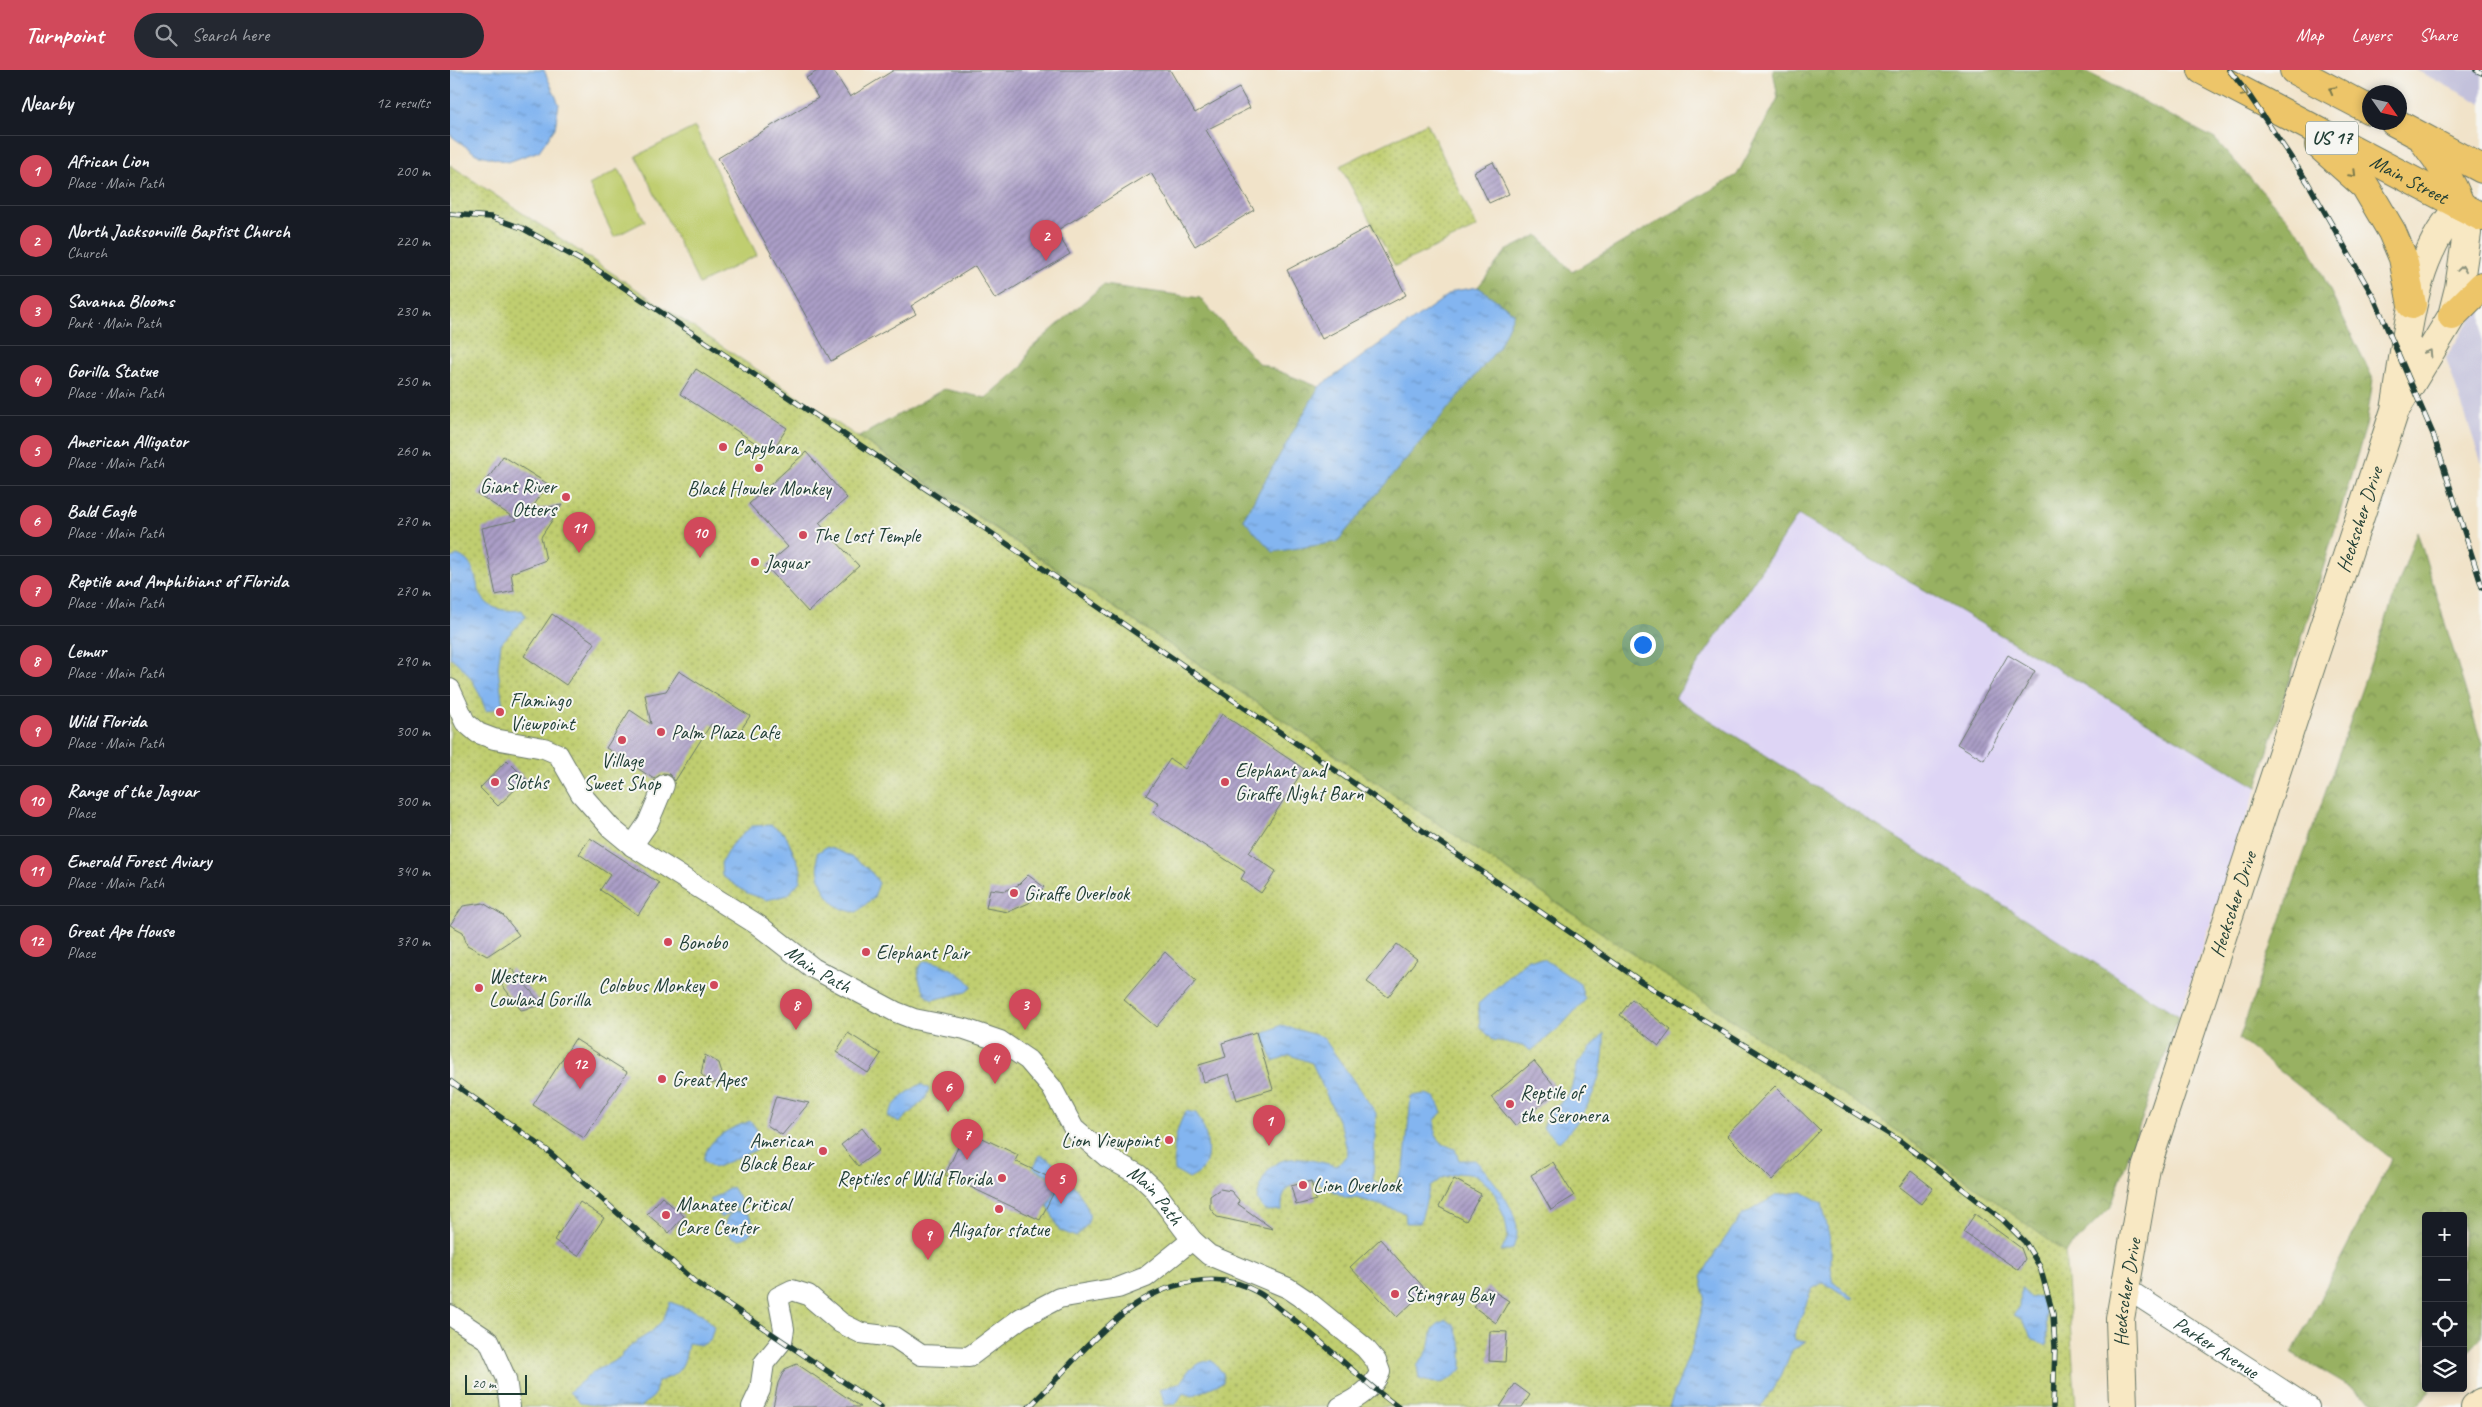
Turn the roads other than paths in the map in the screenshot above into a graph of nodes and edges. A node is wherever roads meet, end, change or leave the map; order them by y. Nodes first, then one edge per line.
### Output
1 (2202, 70) edge
2 (2294, 70) edge
3 (2362, 106) edge
4 (2276, 108) junction
5 (2407, 129) edge
6 (2420, 136) junction
7 (2482, 169) edge
8 (2475, 208) edge
9 (2482, 286) edge
10 (2412, 305) junction
11 (2452, 316) junction
12 (2395, 410) junction
13 (450, 689) edge
14 (664, 786) dead end
15 (632, 846) junction
16 (1192, 1240) junction
17 (2124, 1287) junction
18 (450, 1315) edge
19 (2482, 1402) edge
20 (510, 1407) edge
21 (752, 1407) edge
22 (1340, 1407) edge
23 (2124, 1407) edge
24 (2309, 1407) edge
25 (2475, 1407) edge

1 -> 4 main road, Main Street / US 17
3 -> 2 main road, US 17
4 - 8 main road, Main Street / US 17
4 -> 10 main road
5 - 6 main road
6 - 7 main road
6 - 8 main road
8 - 10 main road, Heckscher Drive
11 -> 8 main road, Heckscher Drive
9 - 11 main road
10 - 12 main road, Heckscher Drive
12 -> 11 main road, Heckscher Drive
12 - 17 main road, Heckscher Drive
13 - 15 street, Main Path
14 - 15 street
15 - 16 street, Main Path
16 - 21 street, Main Path
16 - 22 street, Main Path
17 - 23 main road, Heckscher Drive
17 - 24 street, Parker Avenue
18 - 20 street
19 - 25 main road

